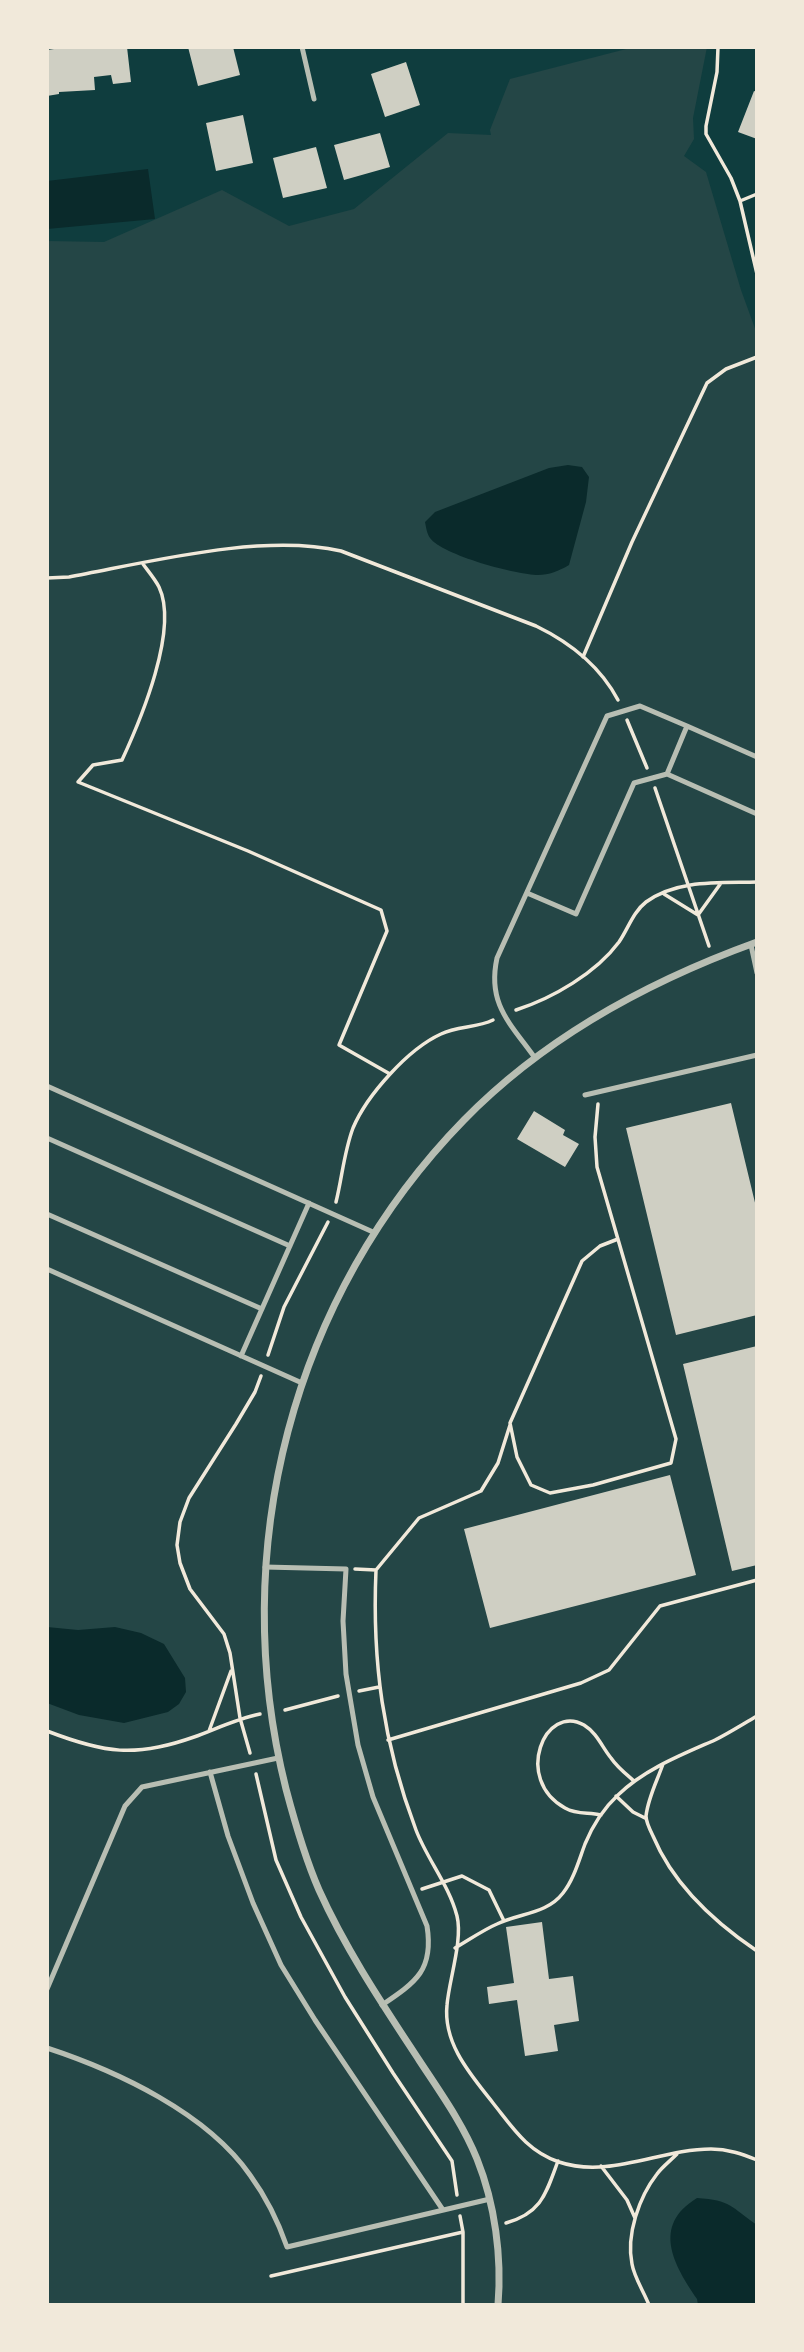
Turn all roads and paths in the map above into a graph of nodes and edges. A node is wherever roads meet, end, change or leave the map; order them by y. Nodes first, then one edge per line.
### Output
1 (302, 47) edge
2 (718, 47) edge
3 (314, 99) dead end
4 (757, 194) edge
5 (740, 201) junction
6 (757, 274) edge
7 (757, 357) edge
8 (143, 564) junction
9 (47, 578) edge
10 (583, 657) junction
11 (623, 711) junction
12 (687, 726) junction
13 (757, 757) edge
14 (667, 774) junction
15 (651, 778) junction
16 (757, 814) edge
17 (757, 882) edge
18 (721, 883) junction
19 (688, 885) junction
20 (527, 893) junction
21 (663, 893) junction
22 (698, 915) junction
23 (754, 944) edge
24 (713, 958) junction
25 (757, 973) edge
26 (505, 1014) junction
27 (757, 1055) edge
28 (535, 1058) junction
29 (390, 1074) junction
30 (47, 1086) edge
31 (599, 1091) junction
32 (585, 1095) dead end
33 (47, 1138) edge
34 (309, 1203) junction
35 (333, 1213) junction
36 (47, 1214) edge
37 (373, 1231) junction
38 (618, 1239) junction
39 (290, 1247) junction
40 (47, 1269) edge
41 (262, 1309) junction
42 (241, 1356) junction
43 (265, 1366) junction
44 (302, 1383) junction
45 (510, 1423) junction
46 (265, 1567) junction
47 (346, 1569) junction
48 (376, 1570) junction
49 (757, 1580) edge
50 (232, 1669) junction
51 (380, 1687) junction
52 (349, 1693) junction
53 (269, 1712) junction
54 (757, 1716) edge
55 (240, 1718) junction
56 (47, 1731) edge
57 (209, 1731) junction
58 (388, 1740) junction
59 (278, 1758) junction
60 (253, 1763) junction
61 (664, 1763) junction
62 (210, 1772) junction
63 (634, 1781) junction
64 (616, 1796) junction
65 (601, 1815) junction
66 (645, 1819) junction
67 (442, 1881) junction
68 (413, 1893) junction
69 (504, 1921) junction
70 (455, 1948) junction
71 (757, 1951) edge
72 (47, 1989) edge
73 (382, 2005) junction
74 (47, 2048) edge
75 (678, 2153) junction
76 (757, 2160) edge
77 (558, 2161) junction
78 (601, 2166) junction
79 (490, 2199) junction
80 (459, 2206) junction
81 (443, 2210) junction
82 (635, 2218) junction
83 (494, 2226) junction
84 (463, 2232) junction
85 (271, 2276) dead end
86 (463, 2305) edge
87 (498, 2305) edge
88 (649, 2305) edge

1 - 3 lane
2 - 5 path
4 - 5 path
5 - 6 path
7 - 10 path
8 - 9 path
8 - 10 path
8 - 29 path
10 - 11 path
11 - 12 lane
11 - 15 path
11 - 20 lane
12 - 13 lane
12 - 14 lane
14 - 15 lane
14 - 16 lane
15 - 19 path
15 - 20 lane
17 - 18 path
18 - 19 path
18 - 22 path
19 - 21 path
19 - 22 path
20 - 26 lane
21 - 22 path
21 - 26 path
22 - 24 path
23 - 24 street
23 - 25 lane
24 - 28 street
26 - 28 lane
26 - 29 path
27 - 31 lane
28 - 37 street
29 - 35 path
30 - 34 lane
31 - 32 lane
31 - 38 path
33 - 39 lane
34 - 35 lane
34 - 39 lane
35 - 37 lane
35 - 43 path
36 - 41 lane
37 - 44 street
38 - 45 path
38 - 45 path
39 - 41 lane
40 - 42 lane
41 - 42 lane
42 - 43 lane
43 - 44 lane
43 - 50 path
44 - 46 street
45 - 48 path
46 - 47 lane
46 - 53 street
47 - 48 path
47 - 52 lane
48 - 51 path
49 - 58 path
50 - 55 path
50 - 57 path
51 - 52 path
51 - 58 path
52 - 53 path
52 - 68 lane
53 - 55 path
53 - 59 street
54 - 61 path
55 - 57 path
55 - 60 path
56 - 57 path
58 - 67 path
59 - 60 lane
59 - 73 street
60 - 62 lane
60 - 80 path
61 - 63 path
61 - 66 path
62 - 72 lane
62 - 81 lane
63 - 64 path
63 - 65 path
64 - 65 path
64 - 66 path
65 - 69 path
66 - 71 path
67 - 68 path
67 - 69 path
67 - 70 path
68 - 73 lane
69 - 70 path
70 - 77 path
73 - 79 street
74 - 81 lane
75 - 76 path
75 - 78 path
75 - 82 path
77 - 78 path
77 - 83 path
78 - 82 path
79 - 80 lane
79 - 83 street
80 - 81 lane
80 - 84 path
82 - 88 path
83 - 87 street
84 - 85 path
84 - 86 path

